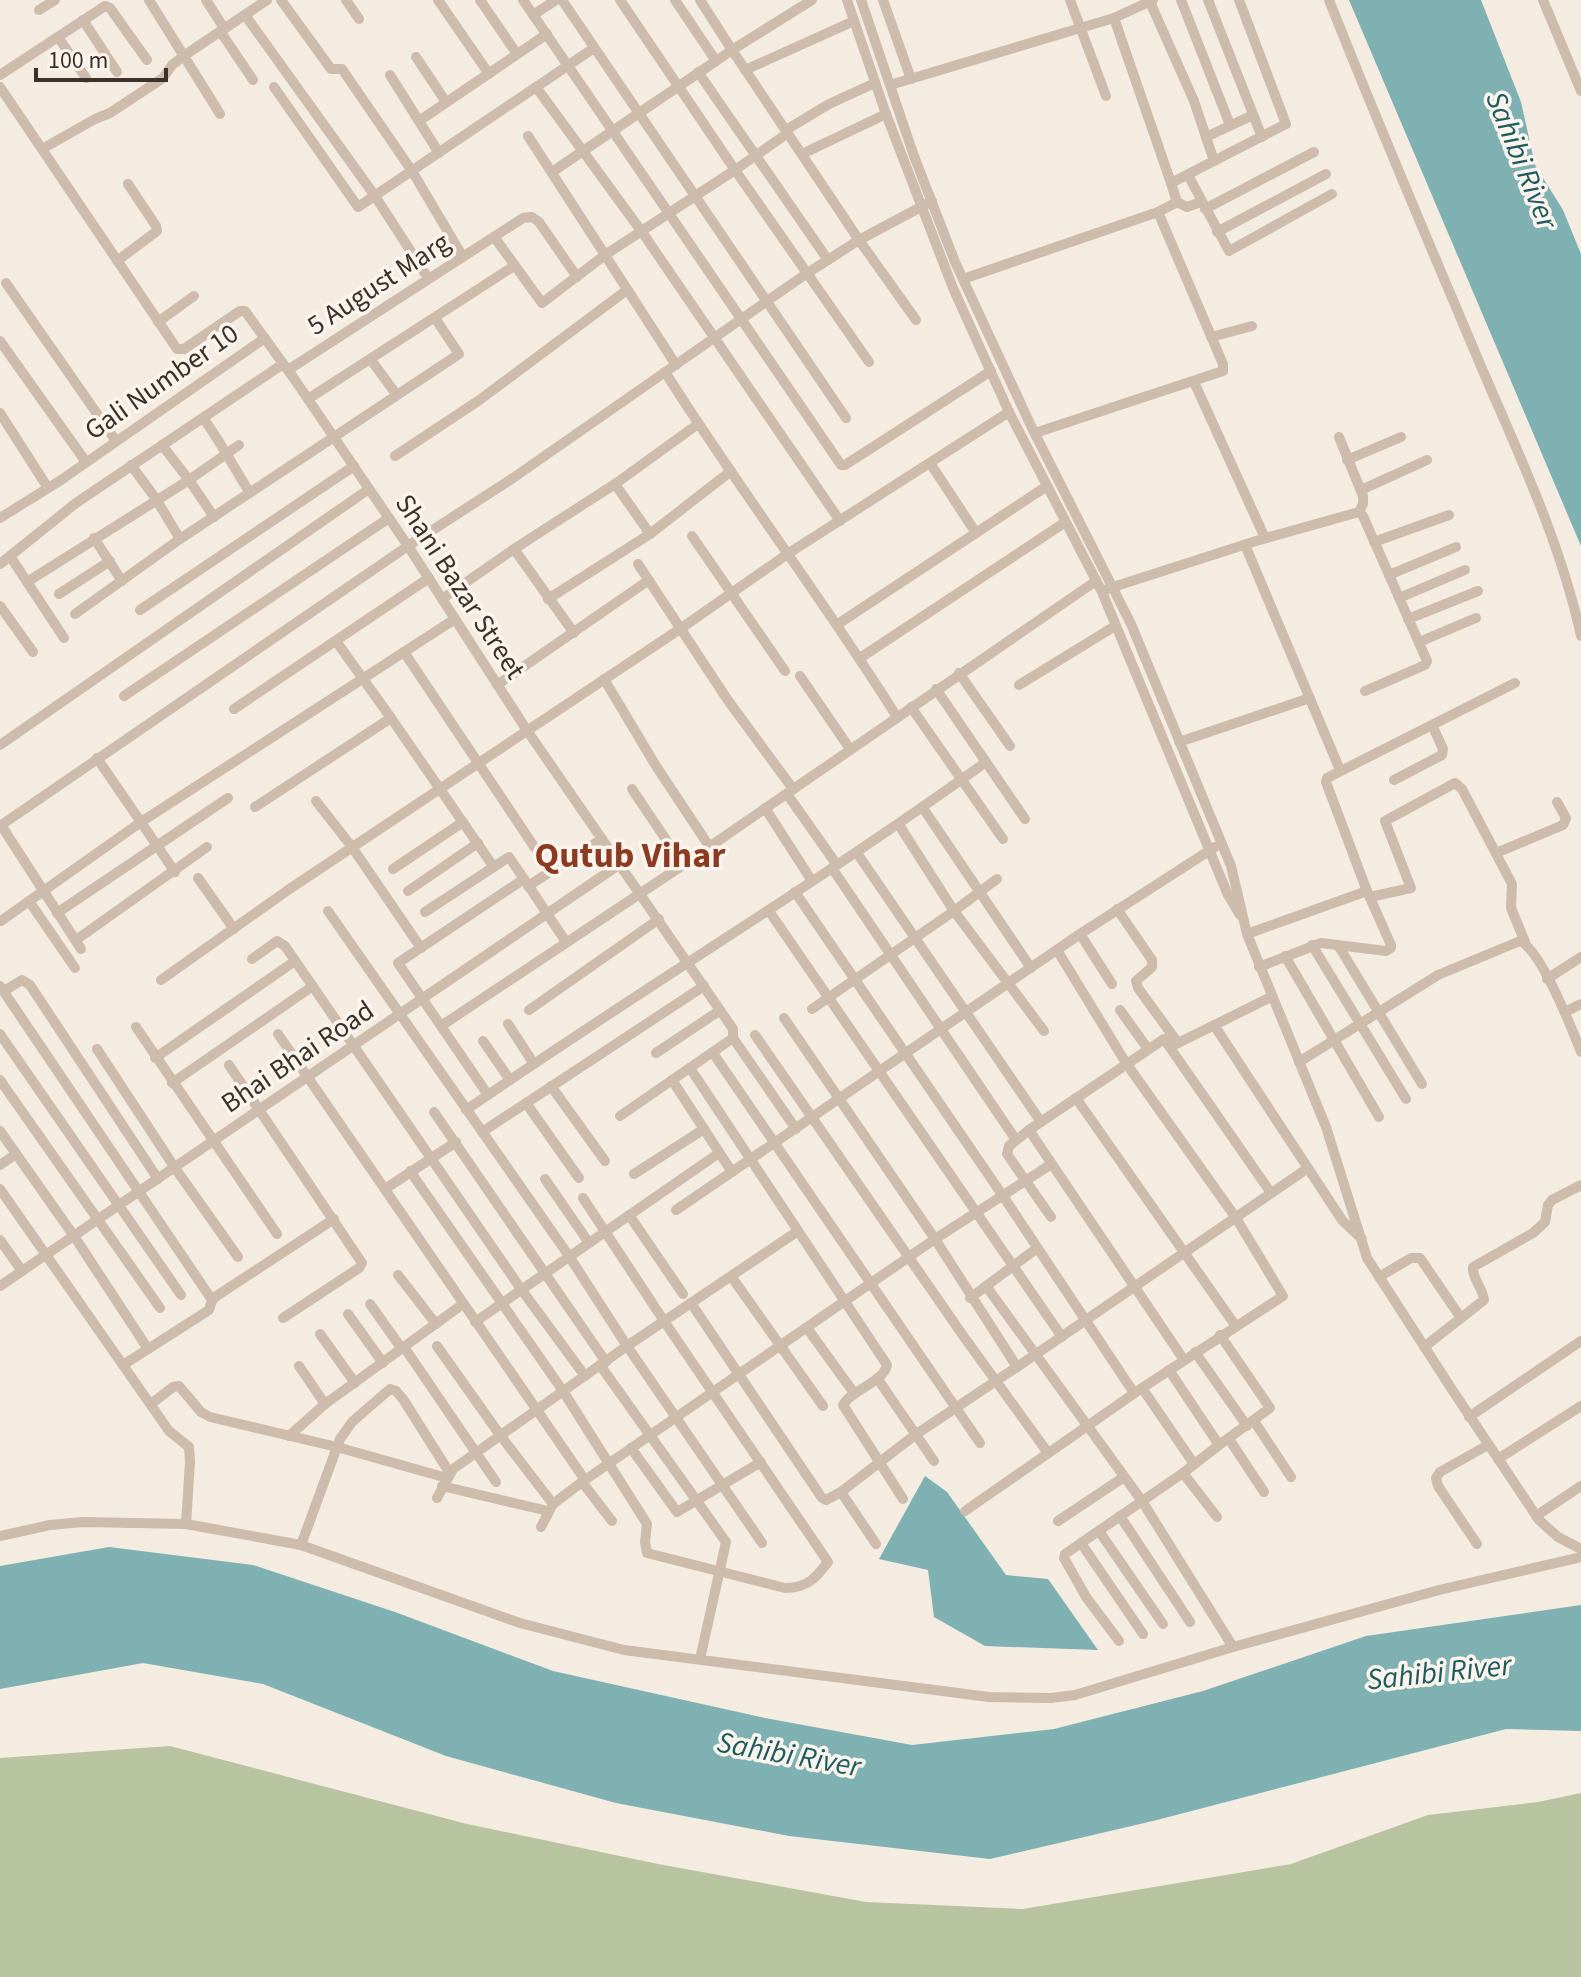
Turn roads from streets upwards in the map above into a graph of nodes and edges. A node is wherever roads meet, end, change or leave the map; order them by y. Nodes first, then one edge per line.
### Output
1 (55, 0) edge
2 (149, 0) edge
3 (206, 0) edge
4 (267, 0) edge
5 (281, 0) edge
6 (346, 0) edge
7 (438, 0) edge
8 (480, 0) edge
9 (523, 0) edge
10 (556, 0) edge
11 (562, 0) edge
12 (620, 0) edge
13 (675, 0) edge
14 (701, 0) edge
15 (812, 0) edge
16 (847, 0) edge
17 (861, 0) edge
18 (883, 0) edge
19 (1070, 0) edge
20 (1125, 0) edge
21 (1181, 0) edge
22 (1208, 0) edge
23 (1239, 0) edge
24 (1329, 0) edge
25 (1543, 0) edge
26 (1152, 1) edge
27 (39, 10) dead end
28 (1128, 11) junction
29 (245, 15) junction
30 (533, 15) junction
31 (1114, 18) junction
32 (359, 19) dead end
33 (83, 20) junction
34 (854, 21) junction
35 (1079, 28) junction
36 (222, 30) junction
37 (547, 34) junction
38 (58, 37) junction
39 (594, 48) junction
40 (732, 50) junction
41 (517, 54) junction
42 (185, 55) junction
43 (416, 57) dead end
44 (147, 60) dead end
45 (716, 61) junction
46 (568, 66) junction
47 (745, 70) junction
48 (117, 72) dead end
49 (698, 72) junction
50 (489, 74) junction
51 (0, 75) edge
52 (390, 75) dead end
53 (86, 78) dead end
54 (911, 79) junction
55 (253, 80) dead end
56 (875, 83) junction
57 (890, 85) junction
58 (677, 86) junction
59 (0, 87) edge
60 (274, 87) dead end
61 (536, 87) junction
62 (1581, 91) edge
63 (1106, 96) dead end
64 (446, 102) junction
65 (5, 104) edge
66 (639, 113) junction
67 (220, 114) dead end
68 (886, 114) junction
69 (1253, 115) junction
70 (419, 121) junction
71 (1230, 125) junction
72 (613, 130) junction
73 (787, 132) junction
74 (528, 136) dead end
75 (1206, 137) junction
76 (1262, 137) junction
77 (42, 149) junction
78 (583, 151) junction
79 (1314, 152) dead end
80 (439, 153) junction
81 (802, 154) junction
82 (756, 155) junction
83 (1214, 161) junction
84 (735, 170) junction
85 (412, 171) junction
86 (552, 172) junction
87 (1326, 174) dead end
88 (1188, 175) junction
89 (1171, 183) junction
90 (128, 184) dead end
91 (1332, 194) dead end
92 (375, 196) junction
93 (695, 196) junction
94 (1177, 202) junction
95 (927, 203) junction
96 (1203, 206) junction
97 (1158, 212) junction
98 (668, 214) junction
99 (642, 232) junction
100 (1217, 232) junction
101 (495, 238) junction
102 (859, 240) junction
103 (605, 255) junction
104 (463, 257) junction
105 (828, 260) junction
106 (117, 261) junction
107 (514, 266) junction
108 (806, 274) junction
109 (577, 277) junction
110 (428, 278) junction
111 (963, 279) junction
112 (6, 283) dead end
113 (627, 290) junction
114 (194, 296) dead end
115 (768, 301) junction
116 (435, 318) junction
117 (740, 319) junction
118 (916, 320) dead end
119 (158, 322) junction
120 (1252, 326) dead end
121 (714, 336) junction
122 (1211, 337) junction
123 (265, 338) junction
124 (0, 341) edge
125 (371, 360) junction
126 (869, 362) dead end
127 (676, 365) junction
128 (286, 367) junction
129 (991, 371) junction
130 (665, 372) junction
131 (1194, 382) junction
132 (396, 394) junction
133 (308, 399) junction
134 (1009, 412) junction
135 (0, 413) edge
136 (203, 418) junction
137 (846, 418) dead end
138 (698, 424) junction
139 (1035, 433) junction
140 (333, 437) junction
141 (1339, 437) dead end
142 (1401, 437) dead end
143 (116, 441) junction
144 (162, 445) junction
145 (239, 445) dead end
146 (226, 454) junction
147 (395, 456) dead end
148 (1347, 460) junction
149 (1427, 460) dead end
150 (86, 462) junction
151 (930, 463) junction
152 (131, 465) junction
153 (354, 466) junction
154 (731, 471) junction
155 (189, 480) junction
156 (615, 484) junction
157 (1047, 486) junction
158 (48, 488) junction
159 (369, 489) junction
160 (1361, 490) junction
161 (250, 493) junction
162 (156, 499) junction
163 (1359, 512) junction
164 (1449, 515) dead end
165 (214, 517) junction
166 (0, 518) edge
167 (389, 518) junction
168 (840, 521) junction
169 (1064, 523) junction
170 (976, 533) junction
171 (650, 534) junction
172 (692, 536) dead end
173 (94, 538) junction
174 (1265, 538) junction
175 (180, 539) junction
176 (1374, 542) junction
177 (1245, 545) junction
178 (408, 546) junction
179 (1456, 547) dead end
180 (514, 549) junction
181 (789, 553) junction
182 (10, 556) junction
183 (110, 561) junction
184 (0, 564) edge
185 (638, 564) dead end
186 (1465, 570) dead end
187 (1389, 575) junction
188 (429, 578) junction
189 (649, 580) junction
190 (122, 581) junction
191 (27, 582) junction
192 (1099, 586) junction
193 (1113, 586) junction
194 (1478, 591) dead end
195 (732, 593) junction
196 (59, 594) dead end
197 (1399, 598) junction
198 (442, 599) junction
199 (548, 599) junction
200 (0, 606) edge
201 (140, 610) dead end
202 (75, 614) dead end
203 (1476, 618) dead end
204 (455, 619) junction
205 (1408, 619) junction
206 (838, 624) junction
207 (1115, 626) junction
208 (680, 629) junction
209 (574, 633) junction
210 (1581, 636) edge
211 (64, 638) dead end
212 (336, 641) junction
213 (1419, 642) junction
214 (33, 652) dead end
215 (404, 652) junction
216 (860, 658) junction
217 (785, 671) dead end
218 (959, 673) junction
219 (800, 676) dead end
220 (364, 679) junction
221 (604, 679) junction
222 (1515, 683) dead end
223 (497, 685) junction
224 (1019, 685) dead end
225 (936, 689) junction
226 (1365, 691) dead end
227 (124, 696) dead end
228 (1310, 698) junction
229 (911, 707) junction
230 (234, 709) dead end
231 (897, 717) junction
232 (391, 718) junction
233 (1433, 727) junction
234 (526, 729) junction
235 (1179, 742) junction
236 (0, 745) edge
237 (1010, 746) dead end
238 (850, 749) junction
239 (97, 758) junction
240 (986, 762) junction
241 (477, 763) junction
242 (1340, 770) junction
243 (961, 780) junction
244 (1394, 780) dead end
245 (439, 788) junction
246 (632, 789) dead end
247 (790, 791) junction
248 (228, 798) dead end
249 (316, 801) dead end
250 (1557, 802) dead end
251 (255, 807) dead end
252 (765, 808) junction
253 (923, 808) junction
254 (1025, 819) dead end
255 (141, 822) junction
256 (463, 822) junction
257 (0, 825) edge
258 (899, 825) junction
259 (602, 839) junction
260 (1003, 839) dead end
261 (478, 843) junction
262 (1222, 844) junction
263 (709, 846) junction
264 (158, 847) junction
265 (207, 847) dead end
266 (352, 847) junction
267 (535, 848) dead end
268 (1210, 850) junction
269 (857, 853) junction
270 (1496, 853) junction
271 (620, 864) junction
272 (683, 865) junction
273 (493, 866) junction
274 (834, 867) junction
275 (393, 869) dead end
276 (175, 872) junction
277 (198, 878) dead end
278 (997, 879) dead end
279 (812, 881) junction
280 (526, 883) junction
281 (408, 891) dead end
282 (43, 892) junction
283 (795, 892) junction
284 (979, 892) junction
285 (640, 893) junction
286 (1369, 894) junction
287 (29, 901) junction
288 (0, 908) edge
289 (1117, 909) junction
290 (328, 911) dead end
291 (769, 911) junction
292 (954, 911) junction
293 (425, 912) dead end
294 (57, 913) junction
295 (547, 914) junction
296 (1241, 916) junction
297 (659, 919) junction
298 (0, 921) edge
299 (234, 929) junction
300 (1080, 934) junction
301 (1247, 934) junction
302 (915, 938) junction
303 (566, 942) junction
304 (1525, 942) junction
305 (1312, 945) junction
306 (1338, 945) junction
307 (421, 948) junction
308 (1057, 950) junction
309 (890, 954) junction
310 (1285, 956) junction
311 (1581, 957) edge
312 (252, 959) dead end
313 (295, 961) junction
314 (687, 961) junction
315 (1259, 967) junction
316 (75, 968) dead end
317 (1031, 968) junction
318 (1547, 979) junction
319 (161, 980) dead end
320 (856, 981) junction
321 (1009, 983) junction
322 (1112, 984) dead end
323 (313, 986) junction
324 (704, 986) junction
325 (2, 988) edge
326 (1271, 997) junction
327 (829, 998) junction
328 (423, 999) junction
329 (1581, 1004) edge
330 (812, 1009) dead end
331 (529, 1010) dead end
332 (1120, 1010) dead end
333 (719, 1011) junction
334 (967, 1012) junction
335 (1379, 1012) junction
336 (1565, 1012) junction
337 (401, 1015) junction
338 (784, 1018) dead end
339 (508, 1024) dead end
340 (1214, 1025) junction
341 (1359, 1025) junction
342 (441, 1026) junction
343 (136, 1027) dead end
344 (942, 1030) junction
345 (1044, 1031) dead end
346 (0, 1034) edge
347 (278, 1034) dead end
348 (755, 1035) dead end
349 (733, 1038) junction
350 (483, 1041) dead end
351 (1335, 1041) junction
352 (1174, 1045) junction
353 (354, 1046) junction
354 (97, 1049) dead end
355 (1148, 1049) junction
356 (1581, 1052) edge
357 (656, 1053) dead end
358 (713, 1053) junction
359 (906, 1054) junction
360 (155, 1058) junction
361 (1299, 1062) junction
362 (1126, 1063) junction
363 (534, 1064) junction
364 (229, 1065) dead end
365 (690, 1068) junction
366 (879, 1073) junction
367 (307, 1078) junction
368 (0, 1080) edge
369 (510, 1080) junction
370 (672, 1080) junction
371 (172, 1083) junction
372 (1422, 1084) dead end
373 (551, 1086) junction
374 (488, 1095) junction
375 (840, 1098) junction
376 (1076, 1098) junction
377 (1406, 1099) dead end
378 (526, 1103) junction
379 (466, 1110) junction
380 (259, 1111) junction
381 (434, 1112) dead end
382 (620, 1116) dead end
383 (814, 1117) junction
384 (1379, 1117) dead end
385 (1041, 1122) junction
386 (704, 1129) junction
387 (796, 1129) junction
388 (1029, 1130) junction
389 (0, 1131) edge
390 (482, 1132) junction
391 (1016, 1140) junction
392 (213, 1142) junction
393 (456, 1142) junction
394 (775, 1143) junction
395 (719, 1153) junction
396 (16, 1154) junction
397 (431, 1158) junction
398 (751, 1160) junction
399 (605, 1161) dead end
400 (0, 1165) edge
401 (1050, 1165) junction
402 (175, 1168) junction
403 (1308, 1168) junction
404 (410, 1171) junction
405 (732, 1172) junction
406 (634, 1174) dead end
407 (579, 1178) dead end
408 (158, 1179) junction
409 (545, 1179) dead end
410 (1025, 1182) junction
411 (1581, 1185) edge
412 (0, 1189) edge
413 (385, 1189) junction
414 (139, 1192) junction
415 (1271, 1193) junction
416 (1003, 1196) junction
417 (583, 1198) dead end
418 (119, 1205) junction
419 (676, 1210) dead end
420 (976, 1214) junction
421 (629, 1215) junction
422 (1051, 1217) dead end
423 (1236, 1218) junction
424 (334, 1219) junction
425 (98, 1220) junction
426 (798, 1231) junction
427 (605, 1232) junction
428 (277, 1234) dead end
429 (74, 1236) junction
430 (935, 1239) junction
431 (1362, 1239) junction
432 (0, 1240) edge
433 (589, 1243) junction
434 (1036, 1249) junction
435 (1184, 1253) junction
436 (48, 1254) junction
437 (569, 1256) junction
438 (238, 1257) dead end
439 (910, 1258) junction
440 (1012, 1267) junction
441 (22, 1271) junction
442 (544, 1273) junction
443 (398, 1275) dead end
444 (731, 1276) junction
445 (1379, 1277) junction
446 (870, 1284) junction
447 (0, 1286) edge
448 (986, 1286) junction
449 (1135, 1287) junction
450 (521, 1289) junction
451 (683, 1294) dead end
452 (181, 1295) dead end
453 (970, 1298) junction
454 (212, 1300) junction
455 (844, 1302) junction
456 (691, 1303) junction
457 (370, 1304) dead end
458 (463, 1304) junction
459 (501, 1304) junction
460 (160, 1308) dead end
461 (348, 1314) dead end
462 (283, 1318) dead end
463 (1461, 1318) junction
464 (1085, 1320) junction
465 (664, 1321) junction
466 (475, 1322) junction
467 (436, 1324) junction
468 (1235, 1325) junction
469 (807, 1328) junction
470 (320, 1334) dead end
471 (1220, 1335) junction
472 (1062, 1337) junction
473 (1581, 1341) edge
474 (437, 1346) dead end
475 (627, 1346) junction
476 (780, 1346) junction
477 (1424, 1347) junction
478 (403, 1348) junction
479 (148, 1349) junction
480 (1195, 1352) junction
481 (1037, 1354) junction
482 (1184, 1360) junction
483 (383, 1363) junction
484 (603, 1363) junction
485 (123, 1365) junction
486 (299, 1366) dead end
487 (1017, 1367) junction
488 (1169, 1370) junction
489 (739, 1374) junction
490 (585, 1376) junction
491 (877, 1378) junction
492 (355, 1383) junction
493 (996, 1383) junction
494 (1138, 1390) junction
495 (563, 1391) junction
496 (713, 1392) junction
497 (854, 1393) junction
498 (151, 1404) junction
499 (325, 1404) junction
500 (823, 1406) dead end
501 (1581, 1406) edge
502 (957, 1409) junction
503 (536, 1410) junction
504 (676, 1417) junction
505 (1469, 1417) junction
506 (1250, 1424) junction
507 (1088, 1426) junction
508 (500, 1435) junction
509 (915, 1435) junction
510 (289, 1436) junction
511 (650, 1436) junction
512 (1224, 1442) junction
513 (980, 1443) dead end
514 (1488, 1445) junction
515 (337, 1447) junction
516 (631, 1448) junction
517 (476, 1452) junction
518 (1048, 1453) junction
519 (1498, 1459) junction
520 (934, 1461) dead end
521 (761, 1462) junction
522 (879, 1463) junction
523 (608, 1464) junction
524 (1194, 1464) junction
525 (1183, 1473) junction
526 (1124, 1477) junction
527 (1291, 1477) dead end
528 (446, 1479) junction
529 (584, 1481) junction
530 (496, 1482) dead end
531 (723, 1486) junction
532 (1581, 1486) edge
533 (841, 1492) junction
534 (1264, 1492) dead end
535 (437, 1498) dead end
536 (903, 1499) dead end
537 (1142, 1501) junction
538 (696, 1502) junction
539 (550, 1508) junction
540 (965, 1511) dead end
541 (1120, 1516) junction
542 (1536, 1516) junction
543 (1217, 1517) dead end
544 (612, 1521) dead end
545 (1058, 1521) dead end
546 (186, 1524) junction
547 (541, 1527) dead end
548 (1099, 1531) junction
549 (0, 1536) edge
550 (762, 1543) dead end
551 (1081, 1543) junction
552 (876, 1544) dead end
553 (1477, 1544) dead end
554 (301, 1545) junction
555 (1581, 1549) edge
556 (1581, 1557) edge
557 (721, 1571) junction
558 (1190, 1622) dead end
559 (1163, 1624) dead end
560 (1143, 1634) dead end
561 (1119, 1641) dead end
562 (1233, 1647) junction
563 (700, 1659) junction

1 - 27 street
2 - 42 street
3 - 36 street
4 - 29 street
5 - 85 street
6 - 32 street
7 - 50 street
8 - 41 street
9 - 30 street
10 - 30 street
11 - 39 street
12 - 58 street
13 - 45 street
14 - 40 street
15 - 40 street
16 - 34 street
17 - 57 street
18 - 54 street
19 - 35 street
20 - 28 street
21 - 71 street
22 - 69 street
23 - 76 street
24 - 210 street
25 - 62 street
26 - 28 street
26 - 75 street
28 - 31 street
29 - 36 street
29 - 92 street
30 - 37 street
31 - 35 street
31 - 89 street
33 - 38 street
33 - 44 street
33 - 48 street
34 - 47 street
34 - 56 street
35 - 54 street
35 - 63 street
36 - 42 street
36 - 55 street
37 - 41 street
37 - 46 street
38 - 51 street
38 - 53 street
39 - 46 street
39 - 66 street
40 - 45 street
40 - 47 street
41 - 50 street
42 - 67 street
42 - 77 street
43 - 64 street
45 - 49 street
46 - 61 street
46 - 72 street
47 - 73 street
49 - 58 street
49 - 82 street
50 - 64 street
52 - 70 street
54 - 57 street
56 - 68 street
56 - 73 street
57 - 95 street
58 - 66 street
58 - 84 street
59 - 65 street
60 - 92 street
61 - 78 street
61 - 80 street
64 - 70 street
65 - 77 street
66 - 72 street
66 - 93 street
68 - 81 street
68 - 95 street
69 - 71 street
69 - 76 street
70 - 80 street
71 - 75 street
72 - 78 street
72 - 98 street
73 - 81 street
73 - 82 street
74 - 86 street
75 - 83 street
76 - 83 street
77 - 106 street
78 - 86 street
78 - 99 street
79 - 96 street
80 - 85 street
81 - 102 street
82 - 84 street
82 - 105 street
83 - 88 street
84 - 93 street
84 - 108 street
85 - 92 street
85 - 104 street
86 - 103 street
87 - 100 street
88 - 89 street
88 - 96 street
89 - 94 street
90 - 106 street
91 - 100 street
92 - 110 street
93 - 98 street
93 - 115 street
94 - 96 street
94 - 97 street
95 - 102 street
95 - 111 street
95 - 129 street
96 - 100 street
97 - 111 street
97 - 122 street
98 - 99 street
98 - 117 street
99 - 103 street
99 - 121 street
101 - 104 street, 5 August Marg
101 - 107 street
101 - 109 street, 5 August Marg
102 - 105 street
102 - 118 street
103 - 109 street
103 - 113 street
104 - 110 street, 5 August Marg
105 - 108 street
106 - 119 street
107 - 109 street
107 - 116 street
108 - 115 street
108 - 126 street
110 - 128 street, 5 August Marg
111 - 139 street
112 - 143 street
113 - 127 street
113 - 147 street
114 - 119 street
115 - 117 street
115 - 137 street
116 - 125 street
116 - 132 street
117 - 121 street
117 - 129 street
119 - 123 street, Shani Bazar Street
120 - 122 street
121 - 127 street
121 - 168 street
122 - 131 street
123 - 128 street, Shani Bazar Street
123 - 143 street, Gali Number 10
124 - 150 street, Gali Number 10
125 - 132 street
125 - 133 street
127 - 130 street
128 - 133 street, Shani Bazar Street
128 - 136 street, 5 August Marg
129 - 134 street
130 - 138 street
130 - 178 street
131 - 139 street
131 - 174 street
132 - 140 street
133 - 140 street, Shani Bazar Street
134 - 151 street
134 - 157 street
135 - 158 street
136 - 144 street, 5 August Marg
136 - 146 street
138 - 154 street
138 - 156 street
139 - 193 street
140 - 153 street, Shani Bazar Street
140 - 161 street
141 - 148 street
142 - 148 street
143 - 150 street, Gali Number 10
144 - 152 street, 5 August Marg
144 - 155 street
145 - 146 street
146 - 155 street
146 - 161 street
148 - 160 street
149 - 160 street
150 - 158 street
151 - 168 street
151 - 170 street
152 - 162 street
152 - 182 street, 5 August Marg
153 - 159 street, Shani Bazar Street
153 - 201 street
154 - 171 street
154 - 181 street
155 - 162 street
155 - 165 street
156 - 171 street
156 - 180 street
157 - 169 street
157 - 170 street
158 - 166 street
159 - 167 street, Shani Bazar Street
159 - 236 street
160 - 163 street
161 - 165 street
162 - 173 street
162 - 175 street
163 - 174 street
163 - 176 street
164 - 176 street
165 - 175 street
167 - 178 street, Shani Bazar Street
167 - 227 street
168 - 181 street
169 - 192 street
169 - 216 street
170 - 206 street
171 - 199 street
172 - 195 street
173 - 183 street
173 - 191 street
174 - 177 street
175 - 190 street
176 - 187 street
177 - 193 street
177 - 228 street
178 - 188 street, Shani Bazar Street
178 - 239 street
179 - 187 street
180 - 198 street
180 - 199 street
181 - 195 street
181 - 206 street
182 - 184 street, 5 August Marg
182 - 191 street
183 - 190 street
183 - 196 street
185 - 189 street
186 - 197 street
187 - 197 street
188 - 198 street, Shani Bazar Street
188 - 212 street
189 - 208 street
189 - 209 street
190 - 202 street
191 - 211 street
192 - 193 street
192 - 207 street
192 - 218 street
193 - 235 street
194 - 205 street
195 - 208 street
195 - 217 street
197 - 205 street
198 - 204 street, Shani Bazar Street
199 - 209 street
200 - 214 street
203 - 213 street
204 - 215 street
204 - 223 street, Shani Bazar Street
205 - 213 street
206 - 216 street
207 - 224 street
207 - 268 street
208 - 221 street
208 - 247 street
209 - 223 street
212 - 220 street
212 - 230 street
213 - 226 street
215 - 220 street
215 - 241 street
216 - 231 street
218 - 225 street
218 - 237 street
219 - 238 street
220 - 232 street
220 - 255 street
221 - 234 street
221 - 263 street
222 - 233 street
223 - 234 street, Shani Bazar Street
225 - 229 street
225 - 240 street
228 - 235 street
228 - 242 street
229 - 231 street
229 - 243 street
231 - 238 street
232 - 245 street
232 - 251 street
233 - 242 street
233 - 244 street
234 - 241 street
234 - 259 street, Shani Bazar Street
235 - 262 street
238 - 247 street
239 - 255 street
239 - 257 street
240 - 243 street
240 - 254 street
241 - 245 street
241 - 267 street
242 - 286 street
243 - 253 street
243 - 260 street
245 - 256 street
245 - 266 street
246 - 272 street
247 - 252 street
247 - 274 street
248 - 264 street
249 - 266 street
250 - 270 street
252 - 263 street
252 - 279 street
253 - 258 street
253 - 284 street
255 - 264 street
255 - 282 street
256 - 261 street
256 - 275 street
257 - 282 street
258 - 269 street
258 - 292 street
259 - 271 street, Shani Bazar Street
259 - 280 street
261 - 273 street
261 - 281 street
262 - 268 street
262 - 296 street
263 - 272 street
264 - 276 street
264 - 294 street
265 - 276 street
266 - 299 street
266 - 307 street
268 - 289 street
268 - 296 street
269 - 274 street
269 - 302 street
270 - 286 street
270 - 304 street
271 - 285 street, Shani Bazar Street
271 - 295 street, Bhai Bhai Road
272 - 285 street
273 - 280 street
273 - 293 street
274 - 279 street
274 - 309 street
276 - 294 street
277 - 299 street
278 - 284 street
279 - 283 street
280 - 295 street
280 - 307 street
282 - 287 street
282 - 294 street
283 - 291 street
283 - 320 street
284 - 292 street
284 - 317 street
285 - 297 street, Shani Bazar Street
285 - 303 street
286 - 301 street
286 - 306 street
287 - 298 street
287 - 316 street
288 - 298 street
289 - 300 street
289 - 352 street
290 - 337 street
291 - 314 street
291 - 327 street
292 - 302 street
292 - 321 street
295 - 303 street
295 - 328 street, Bhai Bhai Road
296 - 301 street
297 - 314 street, Shani Bazar Street
297 - 331 street
299 - 319 street
300 - 308 street
300 - 322 street
301 - 315 street
302 - 309 street
302 - 334 street
303 - 342 street
304 - 318 street
304 - 335 street
305 - 306 street
305 - 310 street
305 - 341 street
306 - 335 street
307 - 328 street
308 - 317 street
308 - 362 street
309 - 320 street
309 - 344 street
310 - 315 street
310 - 351 street
311 - 318 street
312 - 313 street
313 - 323 street
313 - 360 street
314 - 324 street, Shani Bazar Street
314 - 363 street
315 - 326 street
317 - 321 street
318 - 336 street
320 - 327 street
320 - 359 street
321 - 334 street
321 - 345 street
323 - 353 street
323 - 371 street
324 - 333 street, Shani Bazar Street
324 - 373 street
325 - 408 street
325 - 414 street
326 - 340 street
326 - 361 street
327 - 330 street
327 - 366 street
328 - 337 street, Bhai Bhai Road
328 - 342 street
329 - 336 street
332 - 355 street
333 - 349 street, Shani Bazar Street
333 - 357 street
334 - 344 street
334 - 385 street
335 - 341 street
335 - 372 street
336 - 356 street
337 - 353 street, Bhai Bhai Road
337 - 379 street
338 - 375 street
339 - 363 street
340 - 352 street
340 - 403 street
341 - 351 street
341 - 377 street
342 - 374 street
343 - 360 street
344 - 359 street
344 - 391 street
346 - 418 street
347 - 367 street
348 - 383 street
349 - 358 street
349 - 387 street, Shani Bazar Street
350 - 369 street
351 - 361 street
351 - 384 street
352 - 355 street
352 - 415 street
353 - 367 street, Bhai Bhai Road
353 - 397 street
354 - 402 street
355 - 362 street
358 - 365 street
358 - 394 street
359 - 366 street
359 - 416 street
360 - 371 street
361 - 431 street
362 - 376 street
362 - 423 street
363 - 369 street
364 - 380 street
365 - 370 street
365 - 398 street
366 - 375 street
366 - 420 street
367 - 380 street, Bhai Bhai Road
367 - 413 street
368 - 425 street
369 - 374 street
370 - 382 street
370 - 386 street
371 - 392 street
373 - 378 street
373 - 399 street
374 - 379 street
375 - 383 street
375 - 430 street
376 - 385 street
376 - 435 street
378 - 390 street
378 - 407 street
379 - 390 street
380 - 392 street, Bhai Bhai Road
380 - 424 street
381 - 393 street
383 - 387 street
383 - 439 street
385 - 388 street
386 - 395 street
386 - 406 street
387 - 394 street
388 - 391 street
388 - 401 street
389 - 396 street
390 - 437 street
391 - 410 street
392 - 402 street, Bhai Bhai Road
392 - 428 street
393 - 397 street
393 - 442 street
394 - 398 street
394 - 446 street
395 - 405 street
395 - 421 street
396 - 400 street
396 - 429 street
397 - 404 street
397 - 450 street
398 - 405 street
398 - 426 street
401 - 410 street
401 - 449 street
402 - 408 street, Bhai Bhai Road
402 - 438 street
403 - 415 street
403 - 431 street
404 - 413 street
404 - 459 street
405 - 419 street
408 - 414 street, Bhai Bhai Road
409 - 433 street
410 - 416 street
410 - 422 street
411 - 463 street
412 - 436 street
413 - 458 street
414 - 418 street, Bhai Bhai Road
414 - 454 street
415 - 423 street
416 - 420 street
416 - 434 street
417 - 427 street
418 - 425 street, Bhai Bhai Road
418 - 452 street
420 - 430 street
420 - 440 street
421 - 427 street
421 - 451 street
423 - 435 street
423 - 468 street
424 - 454 street
424 - 462 street
425 - 429 street, Bhai Bhai Road
425 - 460 street
426 - 444 street
426 - 455 street
427 - 433 street
427 - 465 street
429 - 436 street, Bhai Bhai Road
429 - 479 street
430 - 439 street
430 - 453 street
431 - 445 street
432 - 441 street
433 - 437 street
434 - 440 street
434 - 464 street
435 - 449 street
435 - 468 street
436 - 441 street, Bhai Bhai Road
436 - 485 street
437 - 442 street
437 - 475 street
439 - 446 street
439 - 493 street
440 - 448 street
440 - 472 street
441 - 447 street, Bhai Bhai Road
442 - 450 street
442 - 484 street
443 - 467 street
444 - 456 street
444 - 476 street
445 - 463 street
445 - 477 street
446 - 455 street
446 - 502 street
448 - 453 street
448 - 481 street
449 - 464 street
449 - 482 street
450 - 459 street
450 - 490 street
453 - 487 street
454 - 479 street
455 - 469 street
455 - 491 street
456 - 465 street
456 - 489 street
457 - 478 street
458 - 466 street
458 - 467 street
459 - 466 street
459 - 495 street
461 - 483 street
463 - 477 street
464 - 472 street
464 - 494 street
465 - 475 street
465 - 496 street
466 - 503 street
467 - 478 street
468 - 471 street
469 - 476 street
469 - 497 street
470 - 492 street
471 - 480 street
471 - 506 street
472 - 481 street
473 - 505 street
474 - 508 street
475 - 484 street
475 - 504 street
476 - 489 street
476 - 500 street
477 - 505 street
478 - 483 street
478 - 517 street
479 - 485 street
480 - 482 street
480 - 506 street
481 - 487 street
481 - 507 street
482 - 488 street
483 - 492 street
484 - 490 street
484 - 511 street
485 - 498 street
486 - 499 street
487 - 493 street
488 - 494 street
488 - 512 street
489 - 496 street
489 - 533 street
490 - 495 street
491 - 497 street
491 - 509 street
492 - 499 street
493 - 502 street
493 - 518 street
494 - 507 street
494 - 524 street
495 - 503 street
495 - 523 street
496 - 504 street
496 - 521 street
497 - 522 street
498 - 510 street
498 - 546 street
499 - 510 street
501 - 519 street
502 - 509 street
502 - 513 street
503 - 508 street
503 - 529 street
504 - 511 street
504 - 531 street
505 - 514 street
506 - 512 street
506 - 527 street
507 - 518 street
507 - 526 street
508 - 517 street
508 - 539 street
509 - 520 street
509 - 522 street
510 - 515 street
511 - 516 street
511 - 538 street
512 - 524 street
512 - 534 street
514 - 519 street
514 - 553 street
515 - 528 street
515 - 528 street
515 - 554 street
516 - 523 street
516 - 538 street
517 - 528 street
517 - 530 street
518 - 540 street
519 - 542 street
521 - 531 street
521 - 557 street
522 - 533 street
522 - 536 street
523 - 529 street
523 - 557 street
524 - 525 street
525 - 537 street
525 - 543 street
526 - 537 street
526 - 545 street
528 - 535 street
528 - 539 street
529 - 539 street
529 - 544 street
531 - 538 street
531 - 550 street
532 - 542 street
533 - 552 street
537 - 541 street
537 - 562 street
538 - 557 street
539 - 547 street
541 - 548 street
541 - 558 street
542 - 555 street
546 - 549 street
546 - 554 street
548 - 551 street
548 - 559 street
551 - 560 street
551 - 561 street
554 - 563 street
556 - 562 street
557 - 563 street
562 - 563 street

